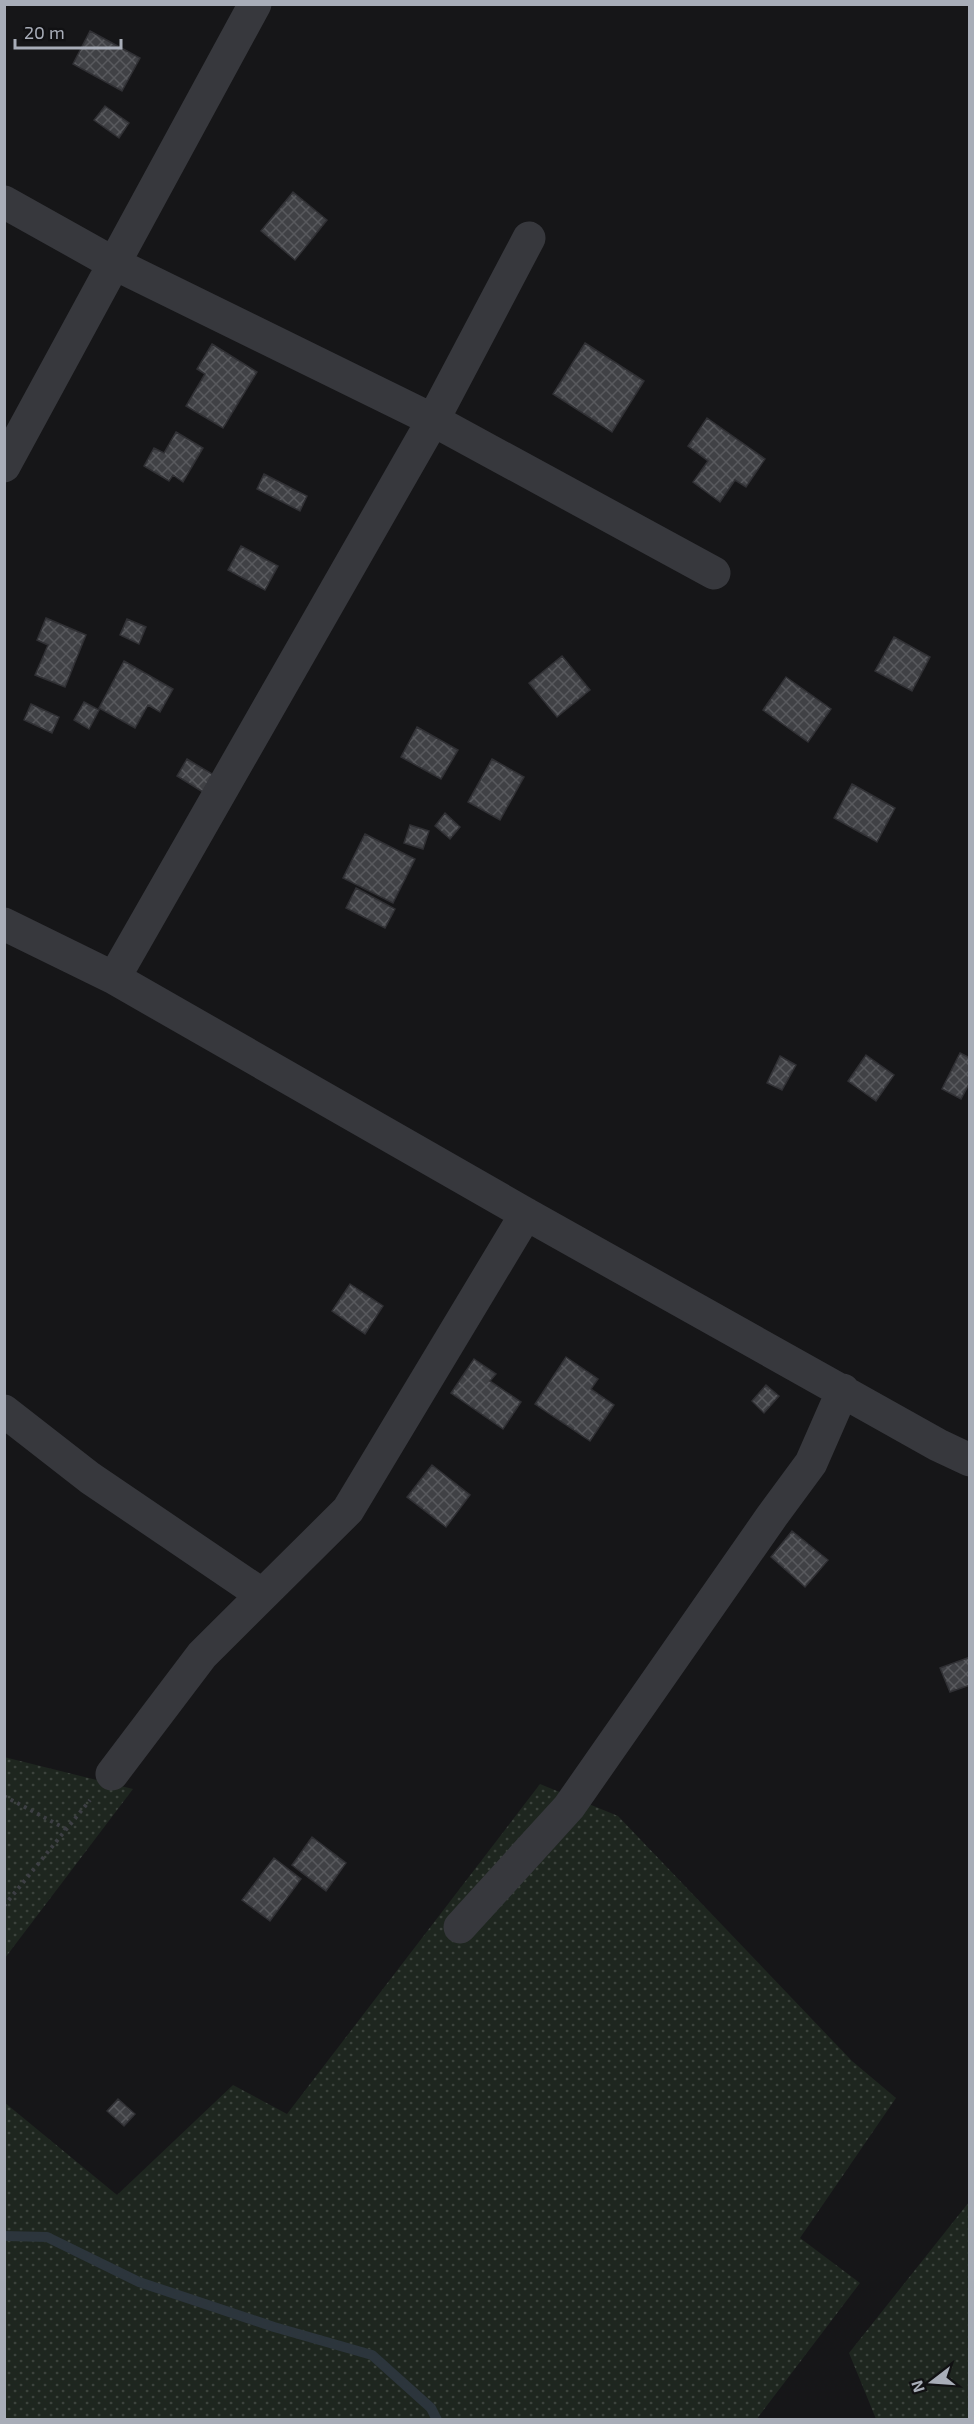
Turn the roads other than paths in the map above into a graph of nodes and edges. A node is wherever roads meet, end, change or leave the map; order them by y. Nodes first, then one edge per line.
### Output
1 (255, 4) edge
2 (4, 202) edge
3 (529, 238) dead end
4 (113, 263) junction
5 (433, 420) junction
6 (4, 466) edge
7 (714, 573) dead end
8 (4, 924) edge
9 (114, 978) junction
10 (526, 1214) junction
11 (843, 1390) junction
12 (4, 1411) edge
13 (969, 1460) edge
14 (261, 1594) junction
15 (112, 1774) road end
16 (460, 1927) dead end

1 - 4 street
2 - 4 street
3 - 5 street
4 - 5 street
4 - 6 street
5 - 7 street
5 - 9 street
8 - 9 street
9 - 10 street
10 - 11 street
10 - 14 street
11 - 13 street
11 - 16 street
12 - 14 street
14 - 15 street

